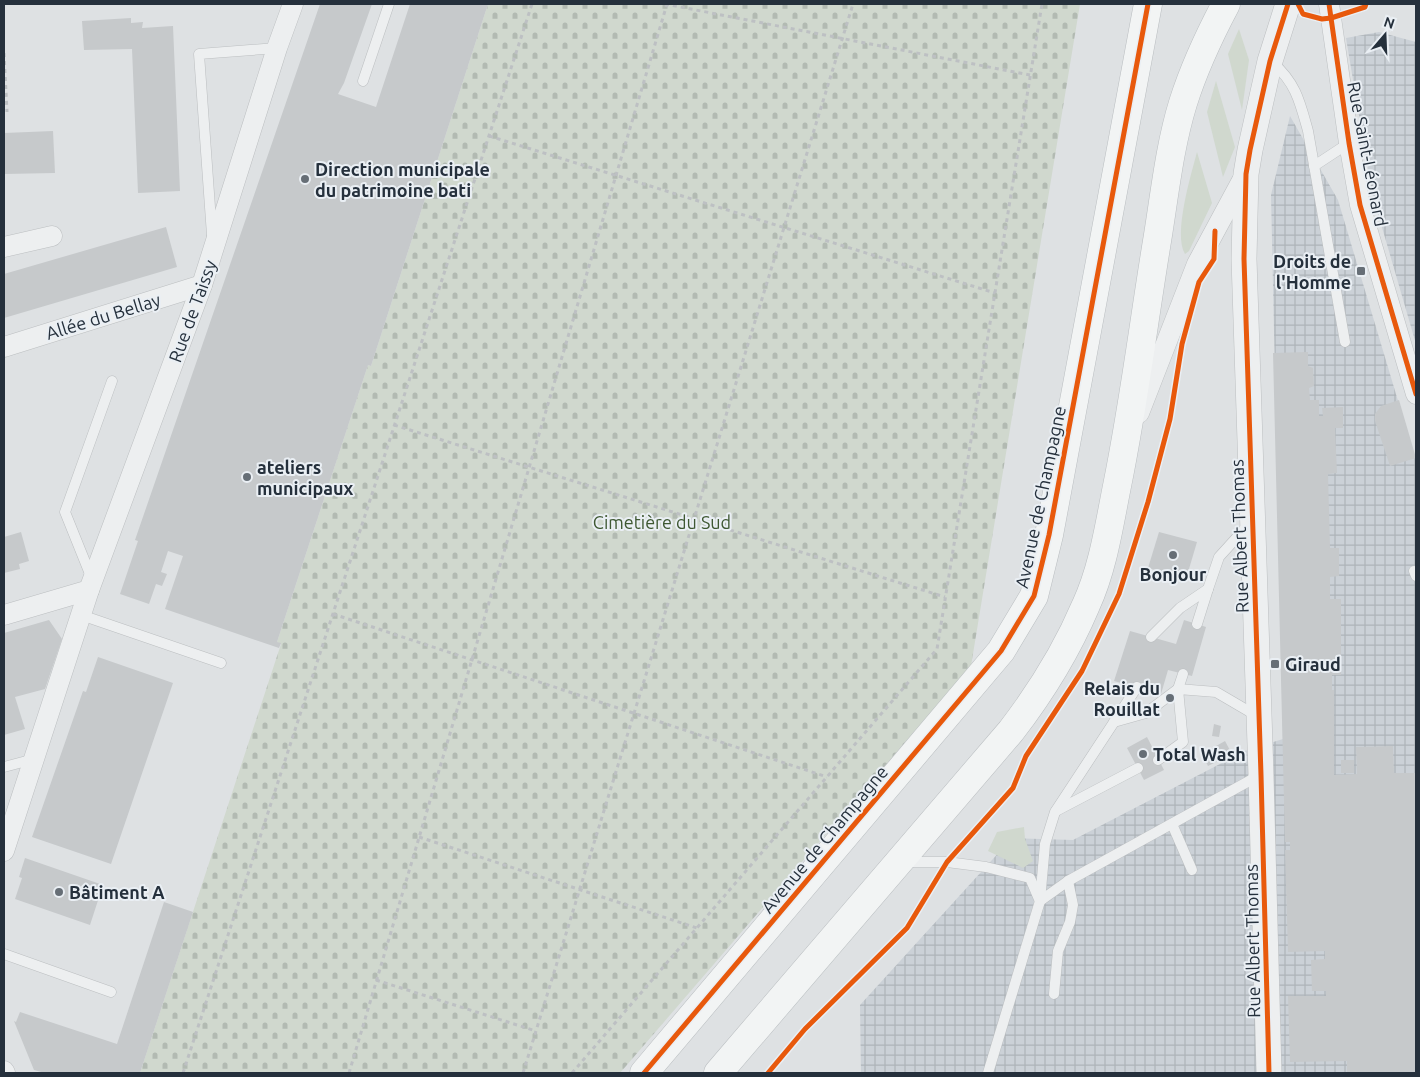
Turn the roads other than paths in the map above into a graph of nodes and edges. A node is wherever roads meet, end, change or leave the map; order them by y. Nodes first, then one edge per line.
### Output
1 (293, 4) edge
2 (389, 4) edge
3 (1148, 4) edge
4 (1226, 4) edge
5 (1288, 4) edge
6 (1329, 4) edge
7 (276, 48) junction
8 (1270, 60) junction
9 (363, 81) dead end
10 (1349, 144) junction
11 (1314, 166) junction
12 (1246, 174) junction
13 (52, 236) dead end
14 (4, 247) edge
15 (213, 250) junction
16 (202, 285) junction
17 (1346, 342) dead end
18 (4, 347) edge
19 (112, 381) dead end
20 (1416, 394) edge
21 (1124, 452) junction
22 (1253, 520) junction
23 (91, 585) junction
24 (1208, 589) junction
25 (4, 615) edge
26 (81, 615) junction
27 (1197, 624) dead end
28 (1151, 638) dead end
29 (221, 663) dead end
30 (1182, 674) dead end
31 (1137, 688) dead end
32 (1178, 689) junction
33 (1259, 717) junction
34 (1114, 722) junction
35 (34, 759) junction
36 (1158, 760) dead end
37 (4, 767) edge
38 (1138, 768) dead end
39 (1261, 774) junction
40 (1055, 812) junction
41 (1172, 824) junction
42 (7, 830) edge
43 (4, 851) edge
44 (900, 862) junction
45 (1192, 870) dead end
46 (1068, 882) junction
47 (1040, 901) junction
48 (4, 954) edge
49 (111, 992) dead end
50 (1054, 994) dead end
51 (644, 1073) edge
52 (718, 1073) edge
53 (988, 1073) edge
54 (1269, 1073) edge

1 - 7 street, Rue de Taissy
2 - 9 lane
3 - 51 main road, Avenue de Champagne
4 - 21 main road
5 - 8 street, Rue Albert Thomas
6 - 10 street, Rue Saint-Léonard
7 - 15 street, Rue de Taissy
7 - 15 lane
8 - 11 lane
8 - 12 street, Rue Albert Thomas
10 - 11 lane
10 - 20 street, Rue Saint-Léonard
11 - 17 lane
12 - 21 street
12 - 22 street, Rue Albert Thomas
13 - 14 street
15 - 16 street, Rue de Taissy
16 - 18 street, Allée du Bellay
16 - 23 street, Rue de Taissy
19 - 23 lane
21 - 44 main road
22 - 24 lane
22 - 33 street, Rue Albert Thomas
23 - 25 street
23 - 26 street, Rue de Taissy
24 - 27 lane
24 - 28 lane
26 - 29 lane
26 - 35 street, Rue de Taissy
30 - 32 lane
31 - 34 lane
32 - 33 lane
32 - 34 lane
32 - 36 lane
33 - 39 street, Rue Albert Thomas
34 - 40 lane
35 - 37 lane
35 - 42 street, Rue de Taissy
38 - 40 lane
39 - 41 lane
39 - 54 street, Rue Albert Thomas
40 - 47 lane
41 - 45 lane
41 - 46 lane
42 - 43 street, Rue de Taissy
44 - 47 lane
44 - 52 main road
46 - 47 lane
46 - 50 lane
47 - 53 lane
48 - 49 lane

